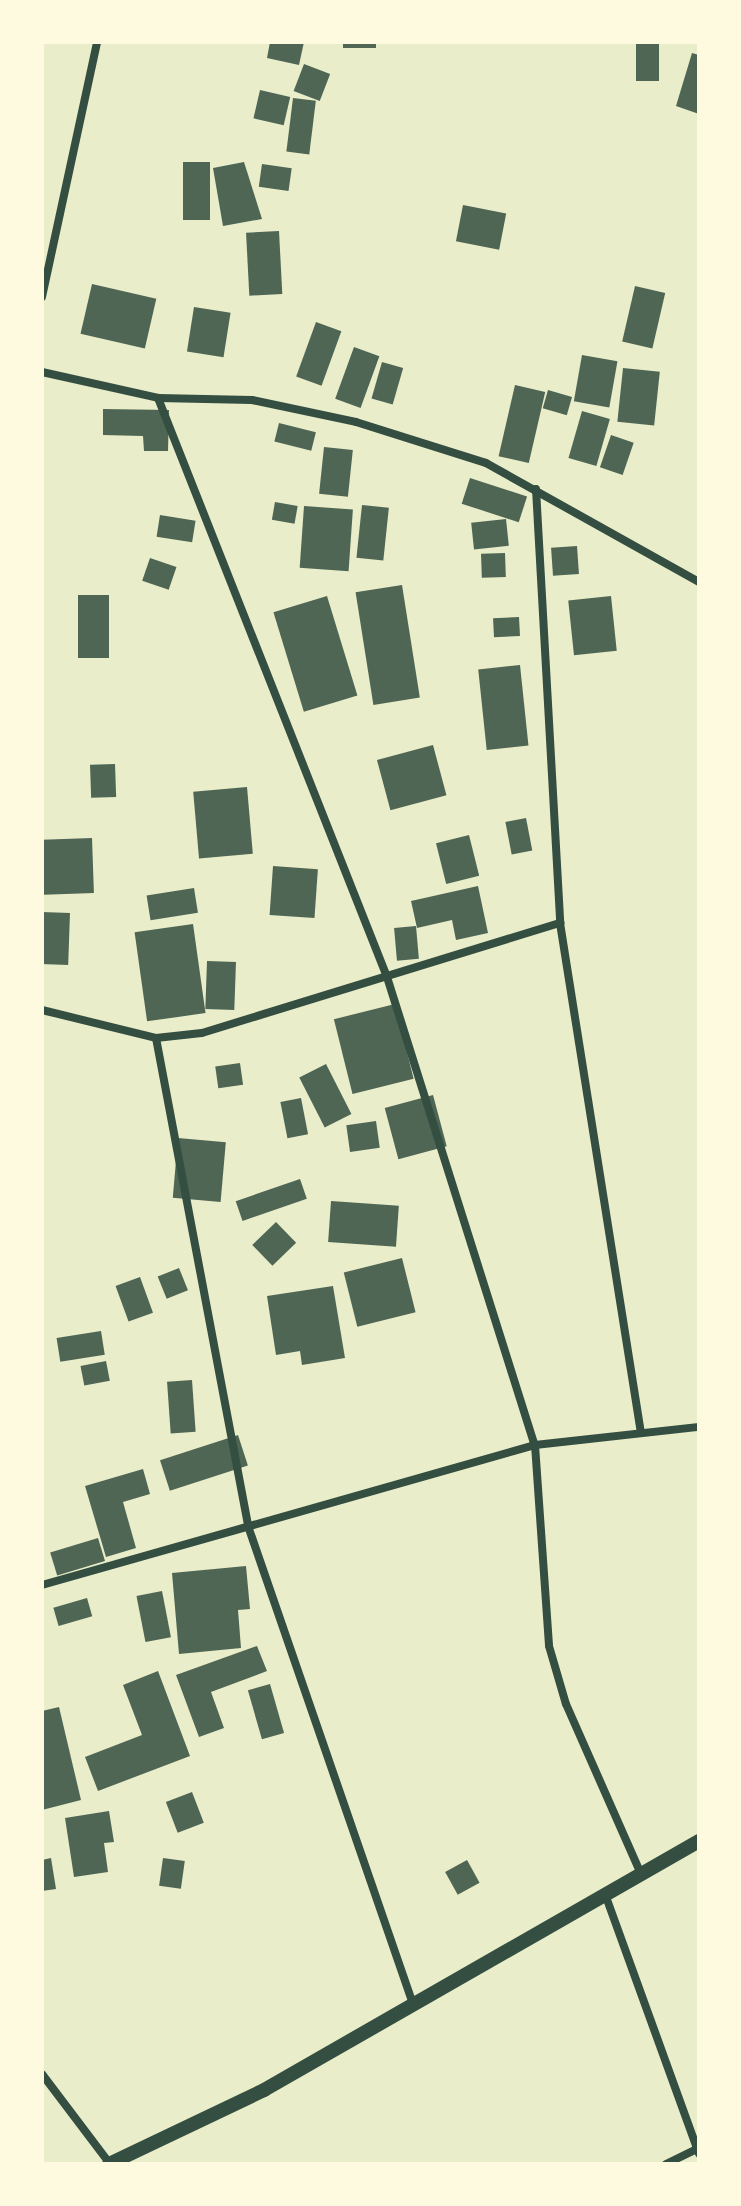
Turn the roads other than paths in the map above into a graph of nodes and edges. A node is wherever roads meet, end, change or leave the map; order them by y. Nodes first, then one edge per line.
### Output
1 (97, 42) edge
2 (42, 297) edge
3 (42, 372) edge
4 (158, 398) junction
5 (536, 489) junction
6 (699, 582) edge
7 (560, 923) junction
8 (387, 977) junction
9 (42, 1010) edge
10 (156, 1038) junction
11 (699, 1427) edge
12 (641, 1433) junction
13 (535, 1445) junction
14 (248, 1526) junction
15 (42, 1585) edge
16 (699, 1841) edge
17 (641, 1874) junction
18 (605, 1894) junction
19 (413, 2004) junction
20 (42, 2074) edge
21 (698, 2151) edge
22 (110, 2164) edge
23 (666, 2164) edge

1 - 2 street
3 - 4 street
4 - 5 street
4 - 8 street
5 - 6 street
5 - 7 street
7 - 8 street
7 - 12 street
8 - 10 street
8 - 13 street
9 - 10 street
10 - 14 street
11 - 12 street
12 - 13 street
13 - 14 street
13 - 17 street
14 - 15 street
14 - 19 street
16 - 17 street
17 - 18 street
18 - 19 street
18 - 21 street
19 - 22 street
20 - 22 street
21 - 23 street

